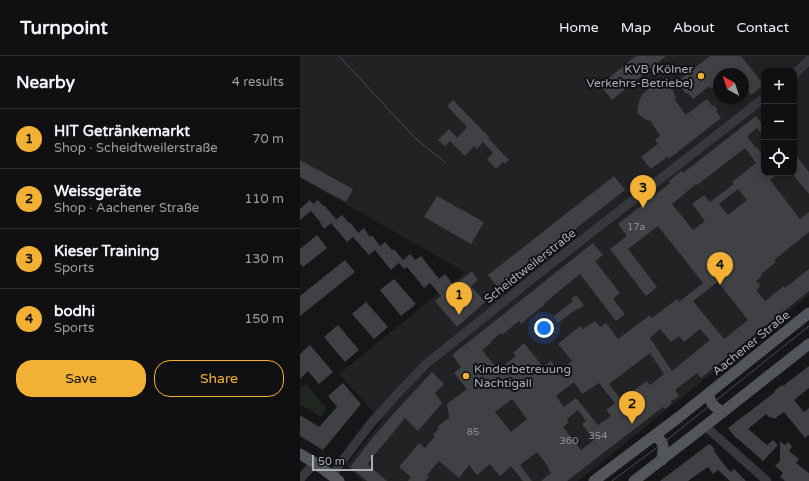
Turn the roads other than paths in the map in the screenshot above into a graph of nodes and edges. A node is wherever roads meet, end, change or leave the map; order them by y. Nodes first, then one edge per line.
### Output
1 (809, 60) edge
2 (809, 68) edge
3 (797, 72) edge
4 (797, 74) edge
5 (761, 100) edge
6 (809, 313) edge
7 (809, 344) edge
8 (709, 393) junction
9 (723, 412) junction
10 (705, 426) junction
11 (655, 436) junction
12 (300, 454) edge
13 (662, 460) junction
14 (315, 463) junction
15 (336, 478) edge
16 (300, 479) edge
17 (594, 481) edge
18 (634, 481) edge
19 (767, 481) edge

1 - 3 street
2 - 4 street
5 - 15 street, Scheidtweilerstraße
6 - 8 main road, Aachener Straße
7 - 9 main road
8 - 9 main road, Aachener Straße
8 - 11 main road, Aachener Straße
9 - 10 main road
10 - 13 main road
10 - 19 street
11 - 13 main road
11 - 17 main road, Aachener Straße
12 - 14 main road
13 - 18 main road
14 - 15 main road
14 - 16 street

